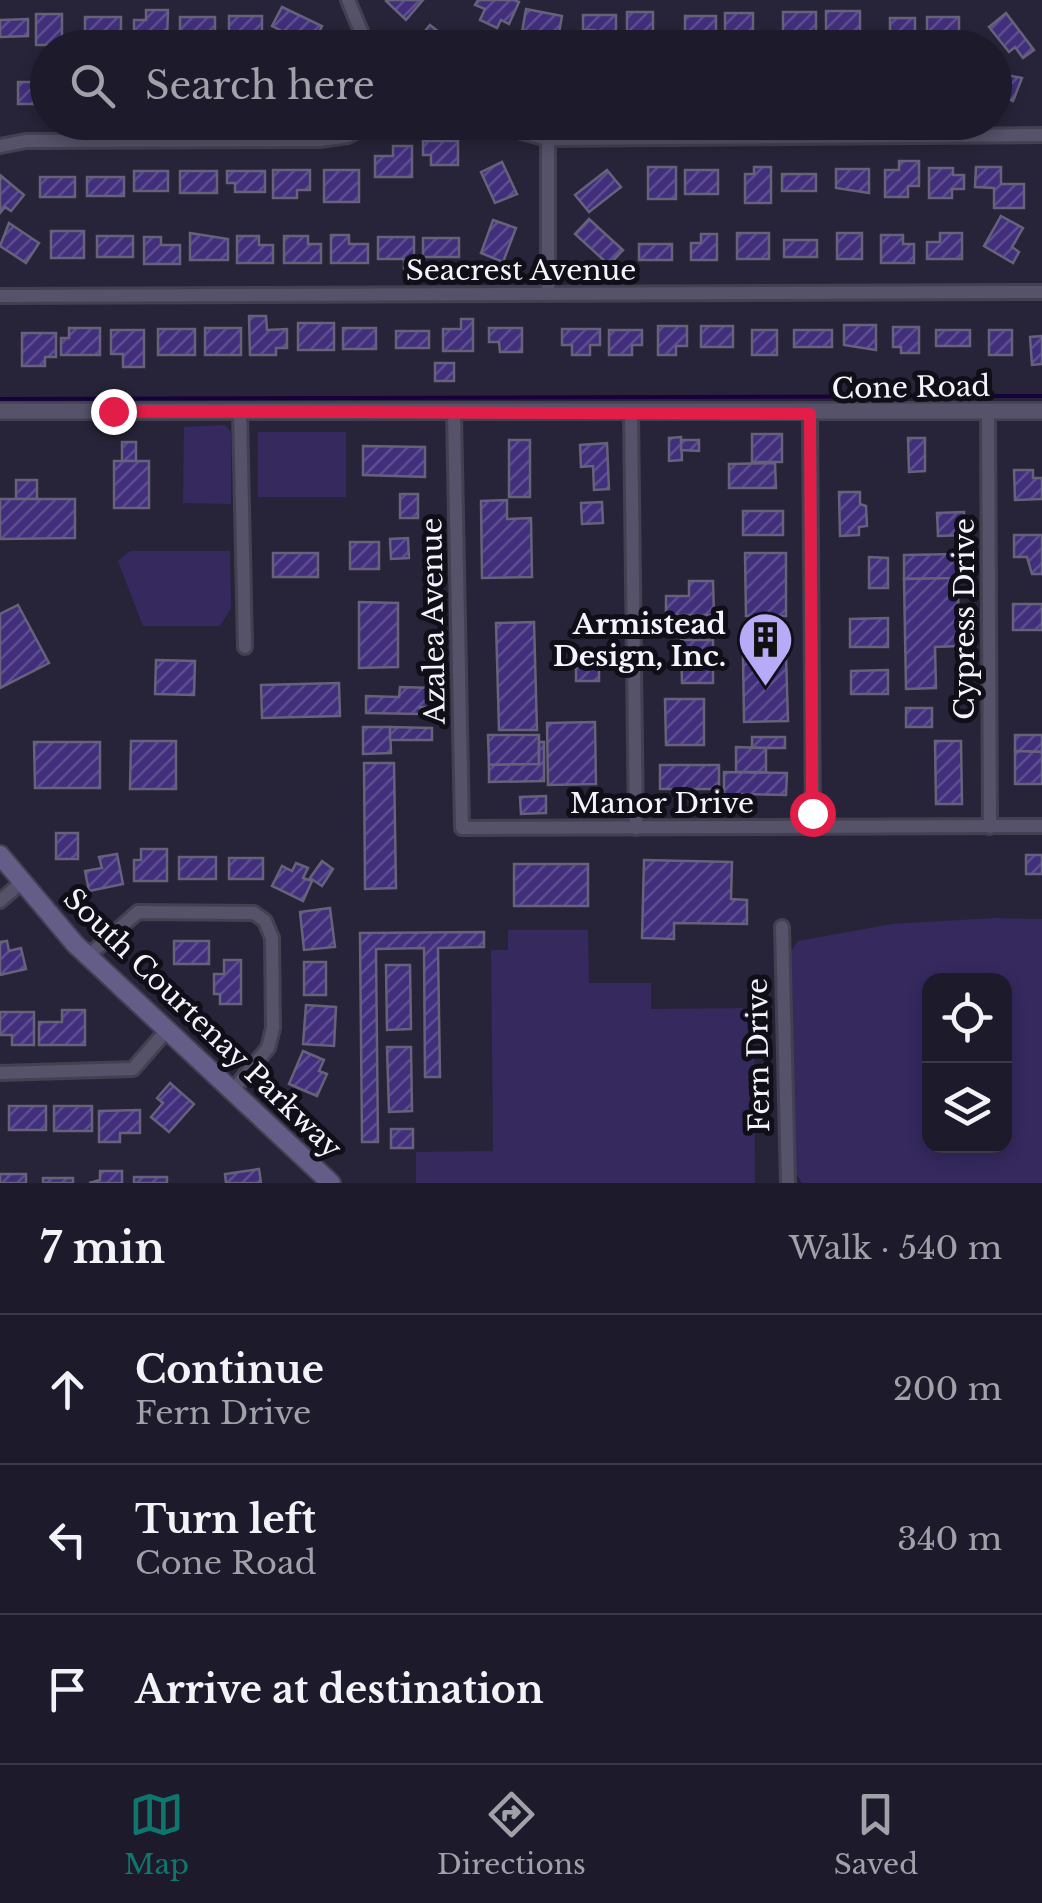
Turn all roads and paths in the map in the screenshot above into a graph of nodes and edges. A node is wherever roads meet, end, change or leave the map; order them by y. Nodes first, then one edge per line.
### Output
1 (348, 0) edge
2 (360, 30) edge
3 (1012, 135) edge
4 (1042, 135) edge
5 (320, 140) edge
6 (548, 140) edge
7 (0, 146) edge
8 (1042, 292) edge
9 (548, 294) junction
10 (0, 296) edge
11 (0, 411) edge
12 (240, 411) junction
13 (1042, 411) edge
14 (988, 412) junction
15 (454, 413) junction
16 (631, 414) junction
17 (810, 414) junction
18 (245, 647) dead end
19 (990, 826) junction
20 (1042, 826) edge
21 (462, 828) joint
22 (636, 828) junction
23 (812, 828) junction
24 (0, 855) edge
25 (21, 883) junction
26 (0, 901) edge
27 (782, 926) dead end
28 (88, 956) junction
29 (167, 1030) junction
30 (0, 1073) edge
31 (233, 1090) junction
32 (318, 1178) edge
33 (788, 1183) edge

1 - 2 street
3 - 4 street
5 - 7 street
6 - 9 street
8 - 9 street, Seacrest Avenue
9 - 10 street, Seacrest Avenue
11 - 12 street, Cone Road
12 - 15 street, Cone Road
12 - 18 street
13 - 14 street, Cone Road
14 - 17 street, Cone Road
14 - 19 street, Cypress Drive
15 - 16 street, Cone Road
15 - 21 street, Azalea Avenue
16 - 17 street, Cone Road
16 - 22 street
17 - 23 street
19 - 20 street, Manor Drive
19 - 23 street, Manor Drive
21 - 22 street, Manor Drive
22 - 23 street, Manor Drive
24 - 25 main road, South Courtenay Parkway
25 - 26 street
25 - 28 main road, South Courtenay Parkway
27 - 33 street, Fern Drive
28 - 29 main road, South Courtenay Parkway
28 - 31 street
29 - 30 street
29 - 31 main road, South Courtenay Parkway
31 - 32 main road, South Courtenay Parkway

